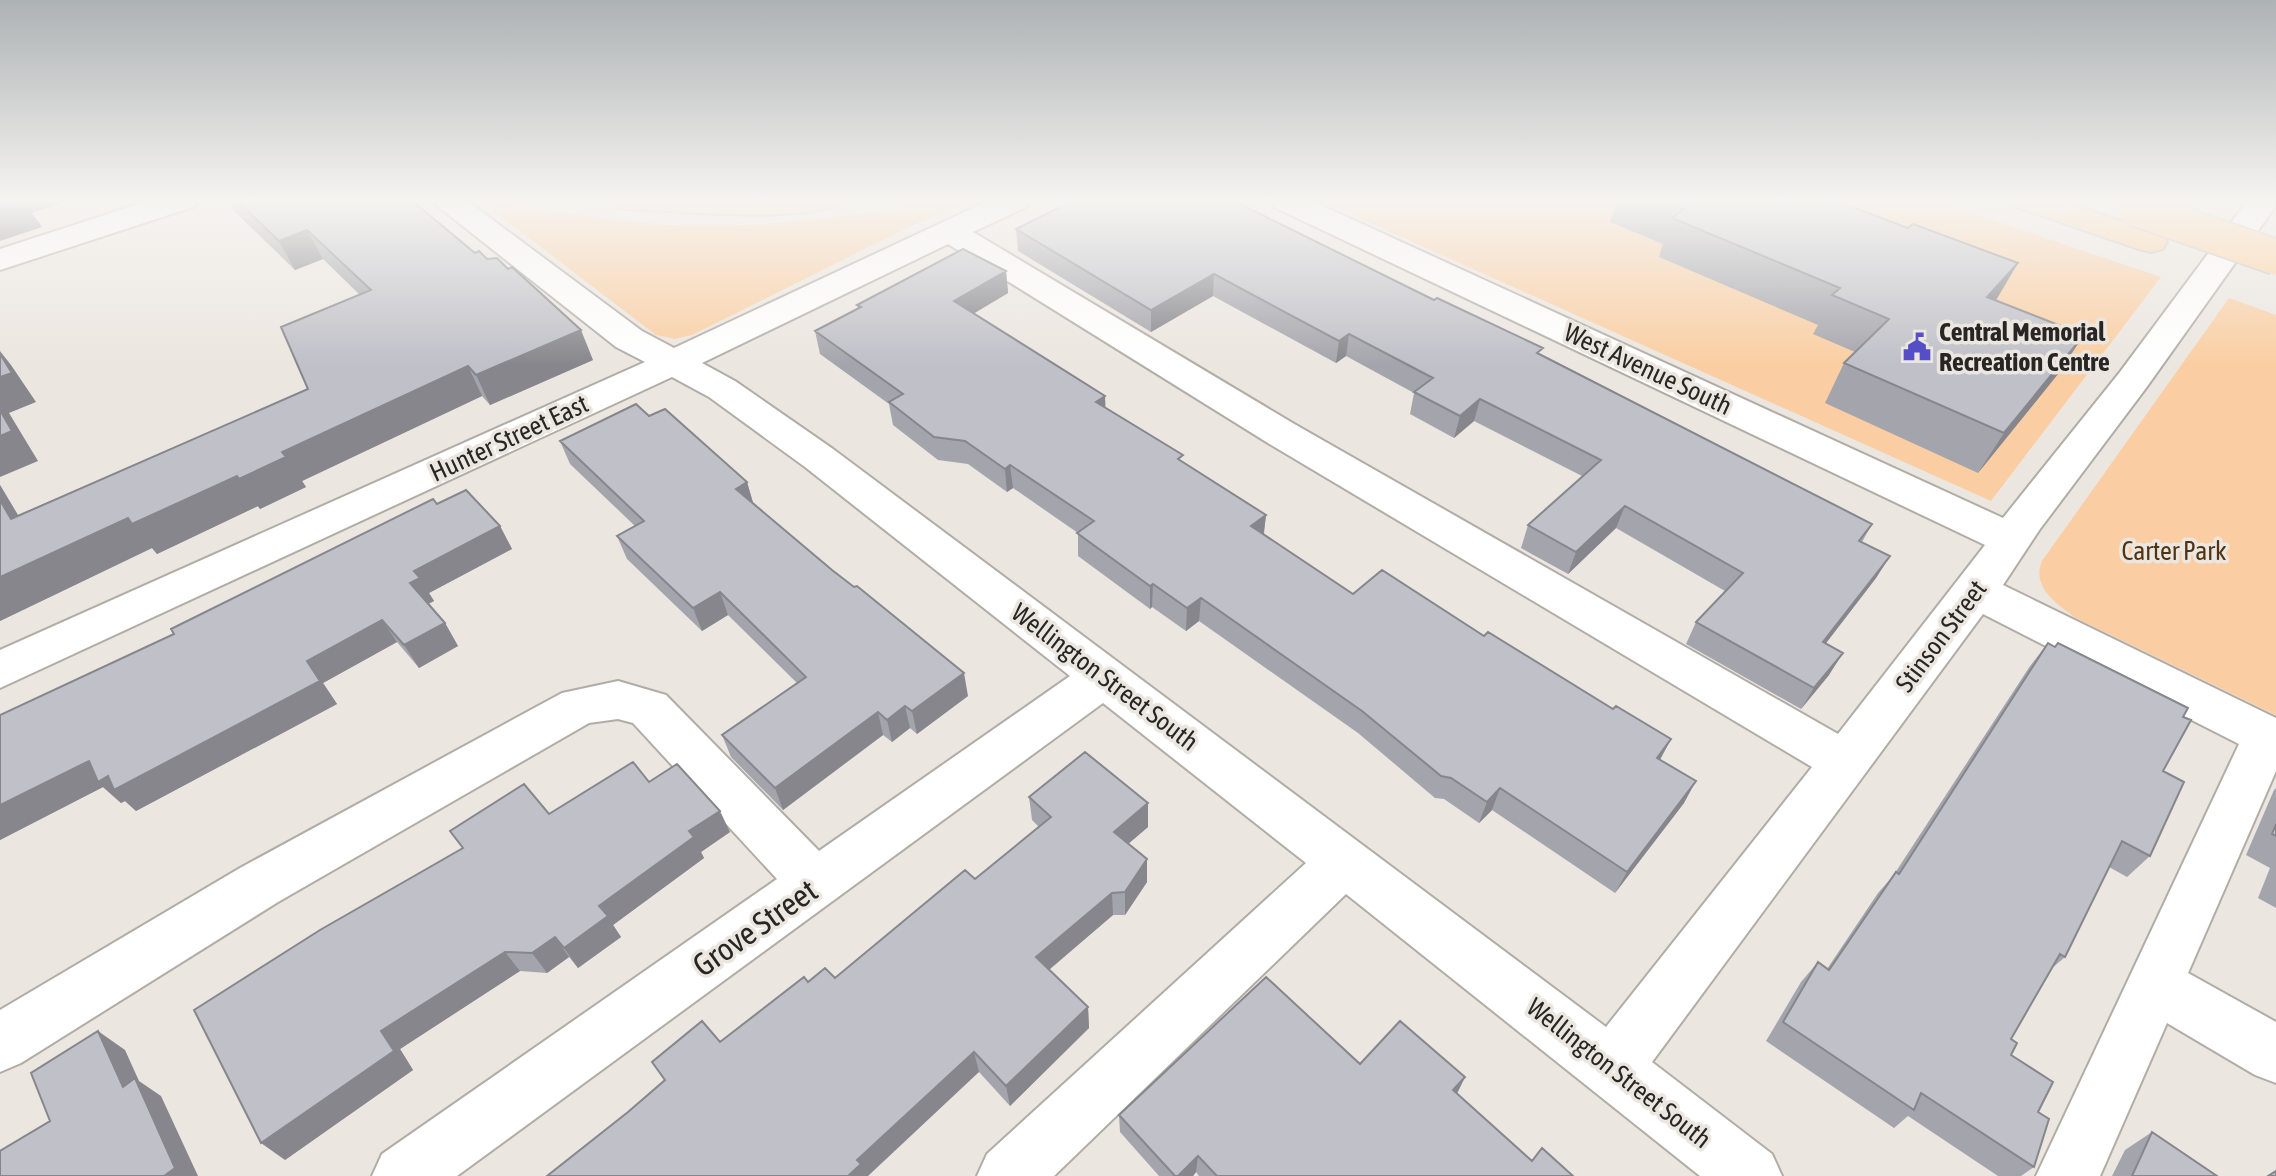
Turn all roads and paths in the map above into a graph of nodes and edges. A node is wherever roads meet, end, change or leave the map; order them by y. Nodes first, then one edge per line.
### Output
1 (518, 255) edge
2 (896, 255) edge
3 (988, 255) edge
4 (1402, 255) edge
5 (2188, 255) edge
6 (2223, 255) edge
7 (2276, 286) edge
8 (671, 364) junction
9 (2010, 539) junction
10 (1976, 591) junction
11 (0, 670) edge
12 (1104, 677) junction
13 (2272, 738) edge
14 (1846, 763) junction
15 (1345, 861) junction
16 (816, 884) junction
17 (2155, 985) junction
18 (0, 1043) edge
19 (2276, 1054) edge
20 (1612, 1067) junction
21 (404, 1176) edge
22 (1009, 1176) edge
23 (1750, 1176) edge
24 (2068, 1176) edge

1 - 8 street, Wellington Street South
2 - 8 street, Hunter Street East
3 - 14 street
4 - 9 street, West Avenue South
5 - 7 main road
6 - 9 street, Stinson Street
8 - 11 street, Hunter Street East
8 - 12 street, Wellington Street South
9 - 10 street, Stinson Street
10 - 13 street
10 - 14 street, Stinson Street
12 - 15 street, Wellington Street South
12 - 16 street, Grove Street
13 - 17 street
14 - 20 street, Stinson Street
15 - 20 street, Wellington Street South
15 - 22 street
16 - 18 street
16 - 21 street, Grove Street
17 - 19 street
17 - 24 street
20 - 23 street, Wellington Street South

